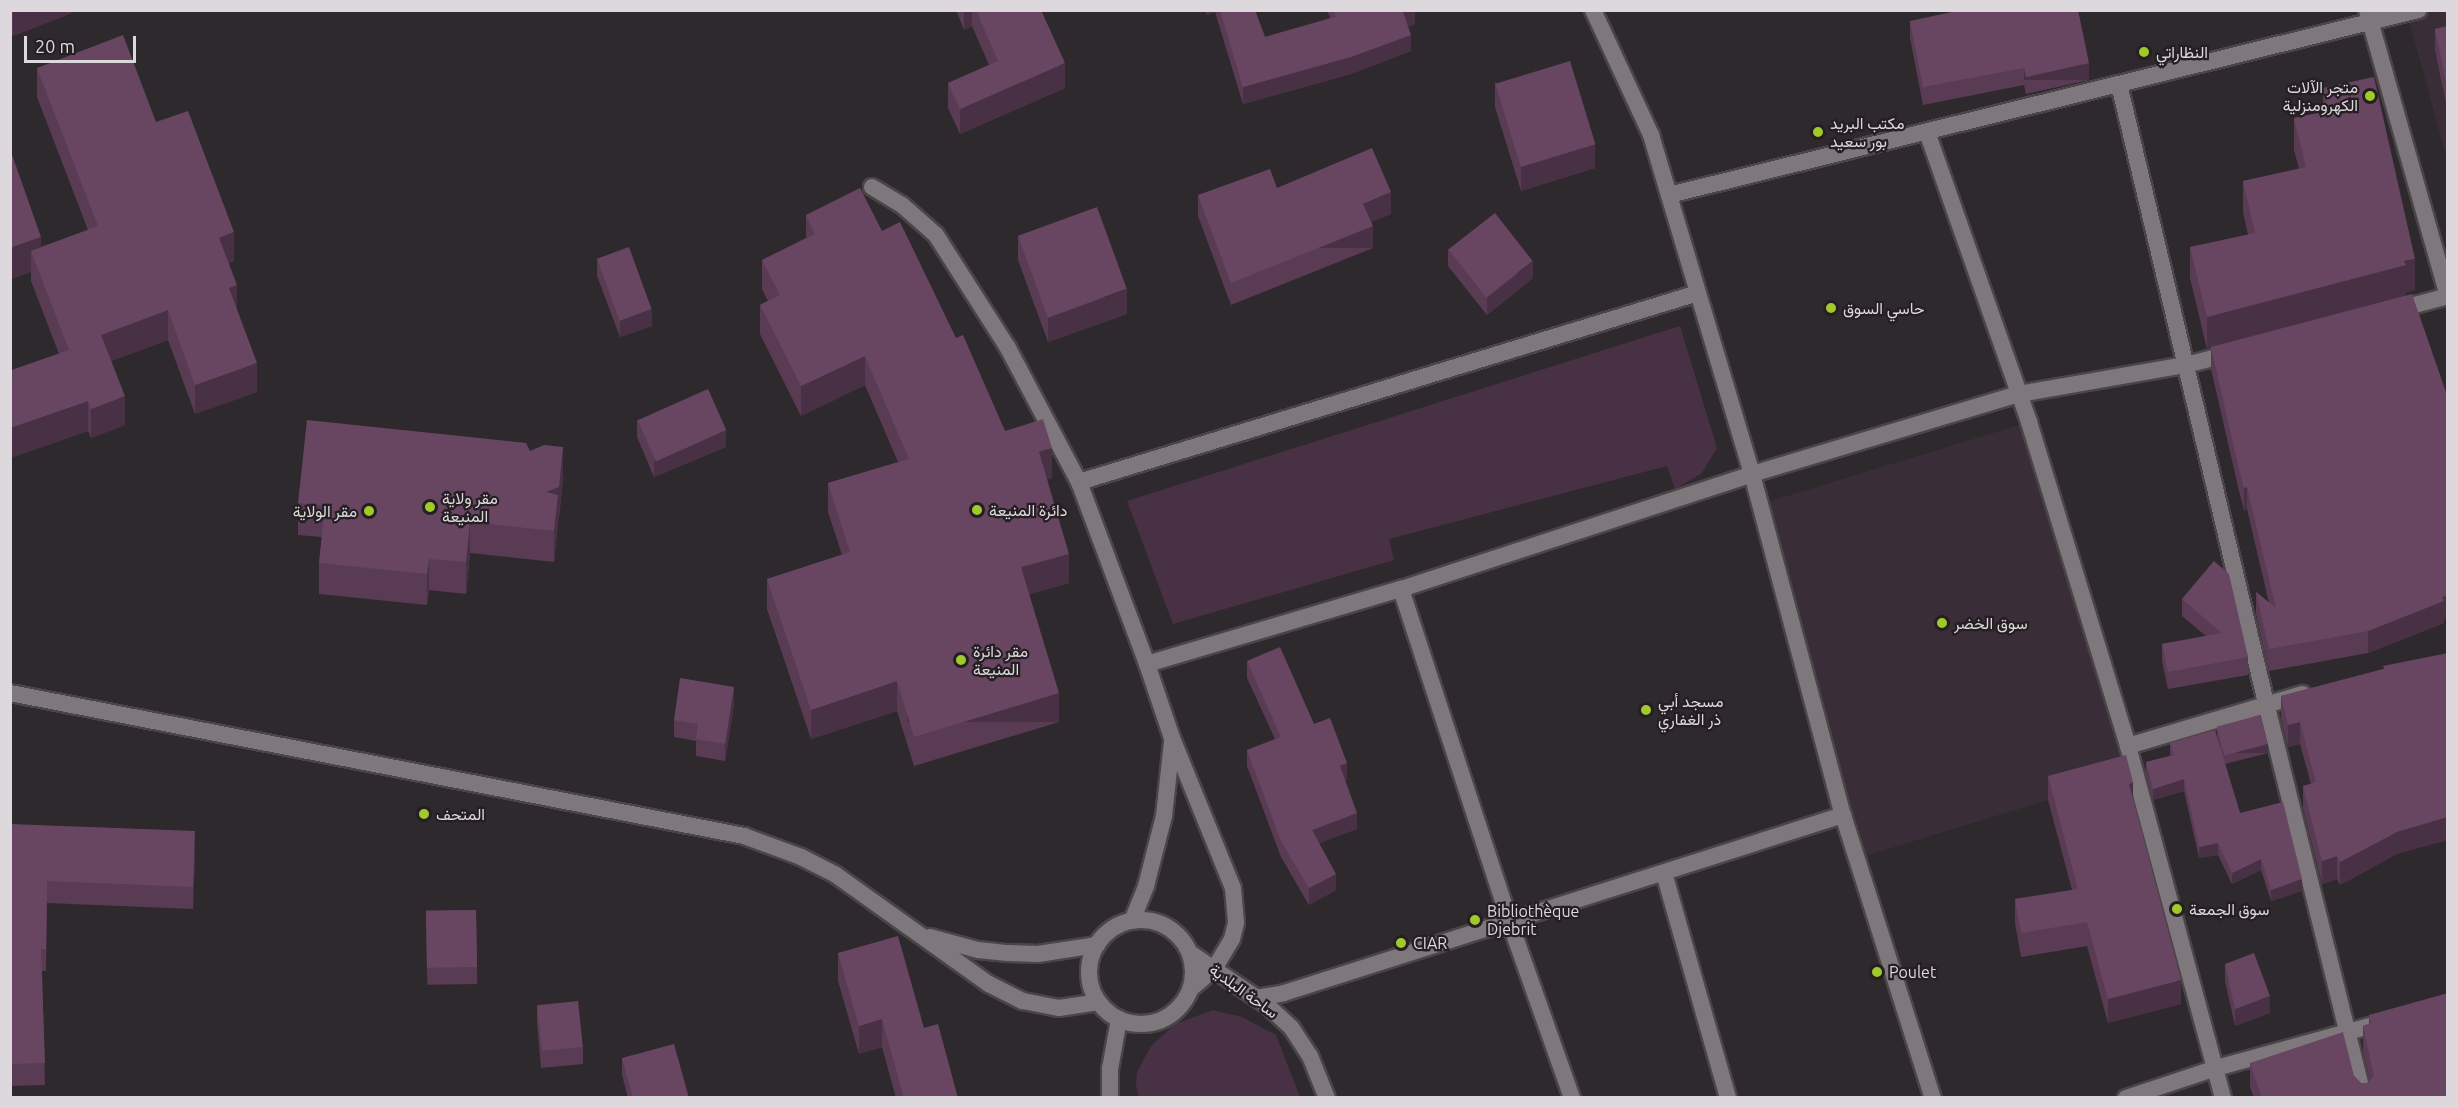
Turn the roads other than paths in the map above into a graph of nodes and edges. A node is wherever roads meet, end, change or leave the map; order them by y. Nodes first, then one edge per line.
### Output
1 (1593, 10) edge
2 (2418, 10) edge
3 (2369, 16) edge
4 (2119, 84) junction
5 (1927, 132) junction
6 (872, 187) dead end
7 (1669, 195) junction
8 (1698, 293) junction
9 (2448, 296) edge
10 (2379, 314) edge
11 (2243, 350) edge
12 (2186, 365) junction
13 (2019, 394) junction
14 (1752, 474) junction
15 (1079, 482) junction
16 (1401, 589) junction
17 (1147, 664) junction
18 (2323, 688) edge
19 (10, 693) edge
20 (2266, 703) junction
21 (1172, 738) junction
22 (2128, 746) junction
23 (1843, 815) junction
24 (1664, 873) junction
25 (1132, 921) junction
26 (1509, 921) junction
27 (915, 932) junction
28 (1096, 945) junction
29 (1190, 953) junction
30 (1214, 969) junction
31 (1191, 988) junction
32 (1257, 998) junction
33 (1099, 1002) junction
34 (2403, 1016) edge
35 (1119, 1019) junction
36 (2347, 1034) junction
37 (2216, 1068) junction
38 (1110, 1098) edge
39 (1328, 1098) edge
40 (1572, 1098) edge
41 (1728, 1098) edge
42 (1933, 1098) edge
43 (2126, 1098) edge
44 (2223, 1098) edge
45 (2364, 1098) edge

1 - 7 street
2 - 3 street
3 - 4 street
3 - 9 street
4 - 5 street
4 - 12 street
5 - 7 street
5 - 13 street
6 - 15 street
7 - 8 street
8 - 14 street
8 - 15 street
9 - 10 street
11 - 12 street
12 - 13 street
12 - 20 street
13 - 14 street
13 - 22 street
14 - 16 street
14 - 23 street
15 - 17 street
16 - 17 street
16 - 26 street
17 - 21 street
18 - 20 street
19 - 27 street
20 - 22 street
20 - 36 street
21 - 25 street
21 - 30 street
22 - 37 street
23 - 24 street
23 - 42 street
24 - 26 street
24 - 41 street
25 - 28 street
25 - 29 street
26 - 32 street
26 - 40 street
27 - 28 street
27 - 33 street
28 - 33 street
29 - 30 street, ساحة البلدية
29 - 31 street
30 - 31 street
30 - 32 street, ساحة البلدية
31 - 35 street
32 - 39 street, ساحة البلدية
33 - 35 street
34 - 36 street
35 - 38 street
36 - 37 street
36 - 45 street
37 - 43 street
37 - 44 street

